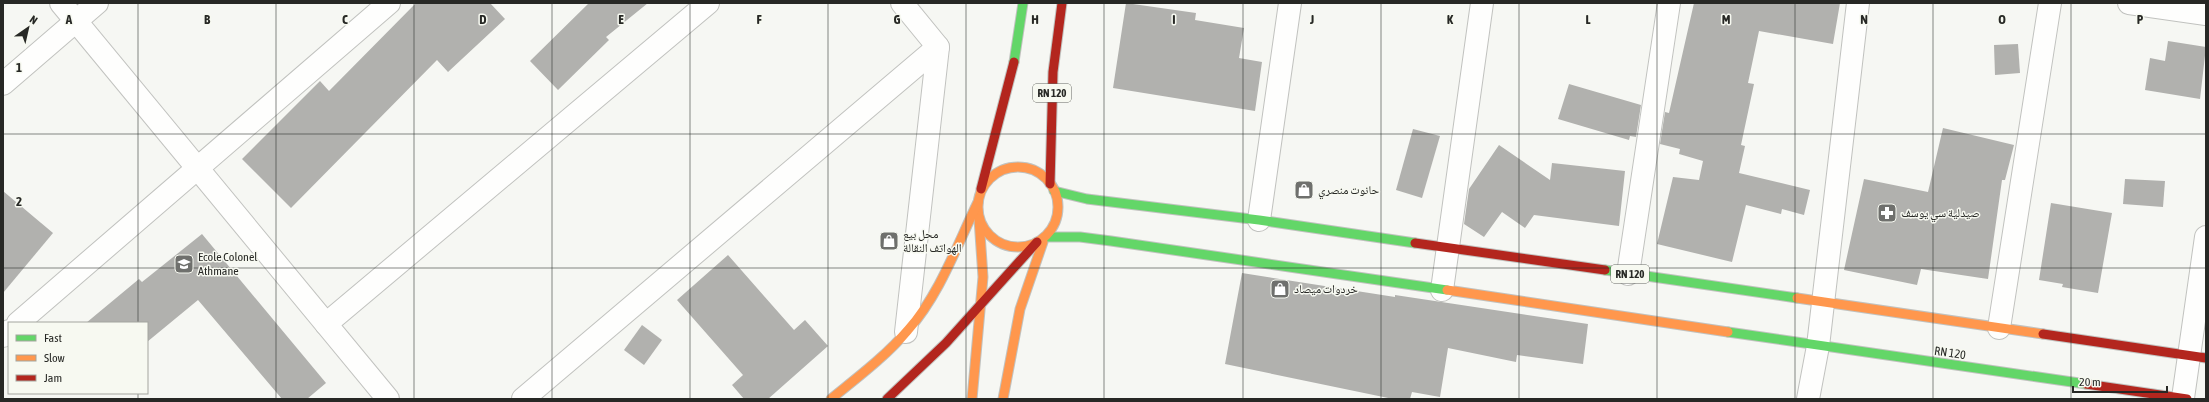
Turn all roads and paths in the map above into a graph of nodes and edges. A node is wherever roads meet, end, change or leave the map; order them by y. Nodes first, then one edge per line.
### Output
1 (61, 3) edge
2 (97, 3) edge
3 (389, 3) edge
4 (708, 3) edge
5 (902, 3) edge
6 (1023, 3) edge
7 (1062, 3) edge
8 (1290, 3) edge
9 (1482, 3) edge
10 (1669, 3) edge
11 (1858, 3) edge
12 (2050, 3) edge
13 (2129, 3) edge
14 (686, 10) edge
15 (2206, 14) edge
16 (76, 21) junction
17 (938, 47) junction
18 (3, 84) edge
19 (198, 168) junction
20 (1052, 188) junction
21 (981, 189) junction
22 (978, 202) junction
23 (979, 219) junction
24 (1259, 220) junction
25 (2206, 237) edge
26 (1041, 240) junction
27 (1447, 248) junction
28 (1628, 274) junction
29 (1442, 290) junction
30 (1822, 302) junction
31 (980, 307) junction
32 (19, 322) edge
33 (326, 324) junction
34 (1999, 328) junction
35 (906, 332) junction
36 (1818, 346) junction
37 (2198, 357) edge
38 (904, 390) edge
39 (388, 399) edge
40 (523, 399) edge
41 (831, 399) edge
42 (887, 399) edge
43 (972, 399) edge
44 (1003, 399) edge
45 (1808, 399) edge
46 (2185, 399) edge

1 - 16 street
2 - 16 street
3 - 19 street
4 - 14 street
5 - 17 street
6 - 21 main road
7 - 20 main road, RN 120
8 - 24 street
9 - 27 street
10 - 28 street
11 - 30 street
12 - 34 street
13 - 15 street
14 - 33 street
16 - 18 street
16 - 19 street
17 - 35 street
17 - 40 street
19 - 32 street
19 - 33 street
20 - 21 main road
20 - 24 main road, RN 120
20 - 26 main road
21 - 22 main road
22 - 23 main road
22 - 35 main road
23 - 26 main road
23 - 31 main road
24 - 27 main road, RN 120
25 - 37 street
26 - 29 main road, RN 120
26 - 31 main road
26 - 44 main road
27 - 28 main road, RN 120
27 - 29 street
28 - 30 main road, RN 120
29 - 36 main road, RN 120
30 - 34 main road, RN 120
30 - 36 street
31 - 38 main road
31 - 43 main road
33 - 39 street
34 - 37 main road, RN 120
35 - 41 main road
36 - 45 street
36 - 46 main road, RN 120
37 - 46 street
38 - 42 main road

